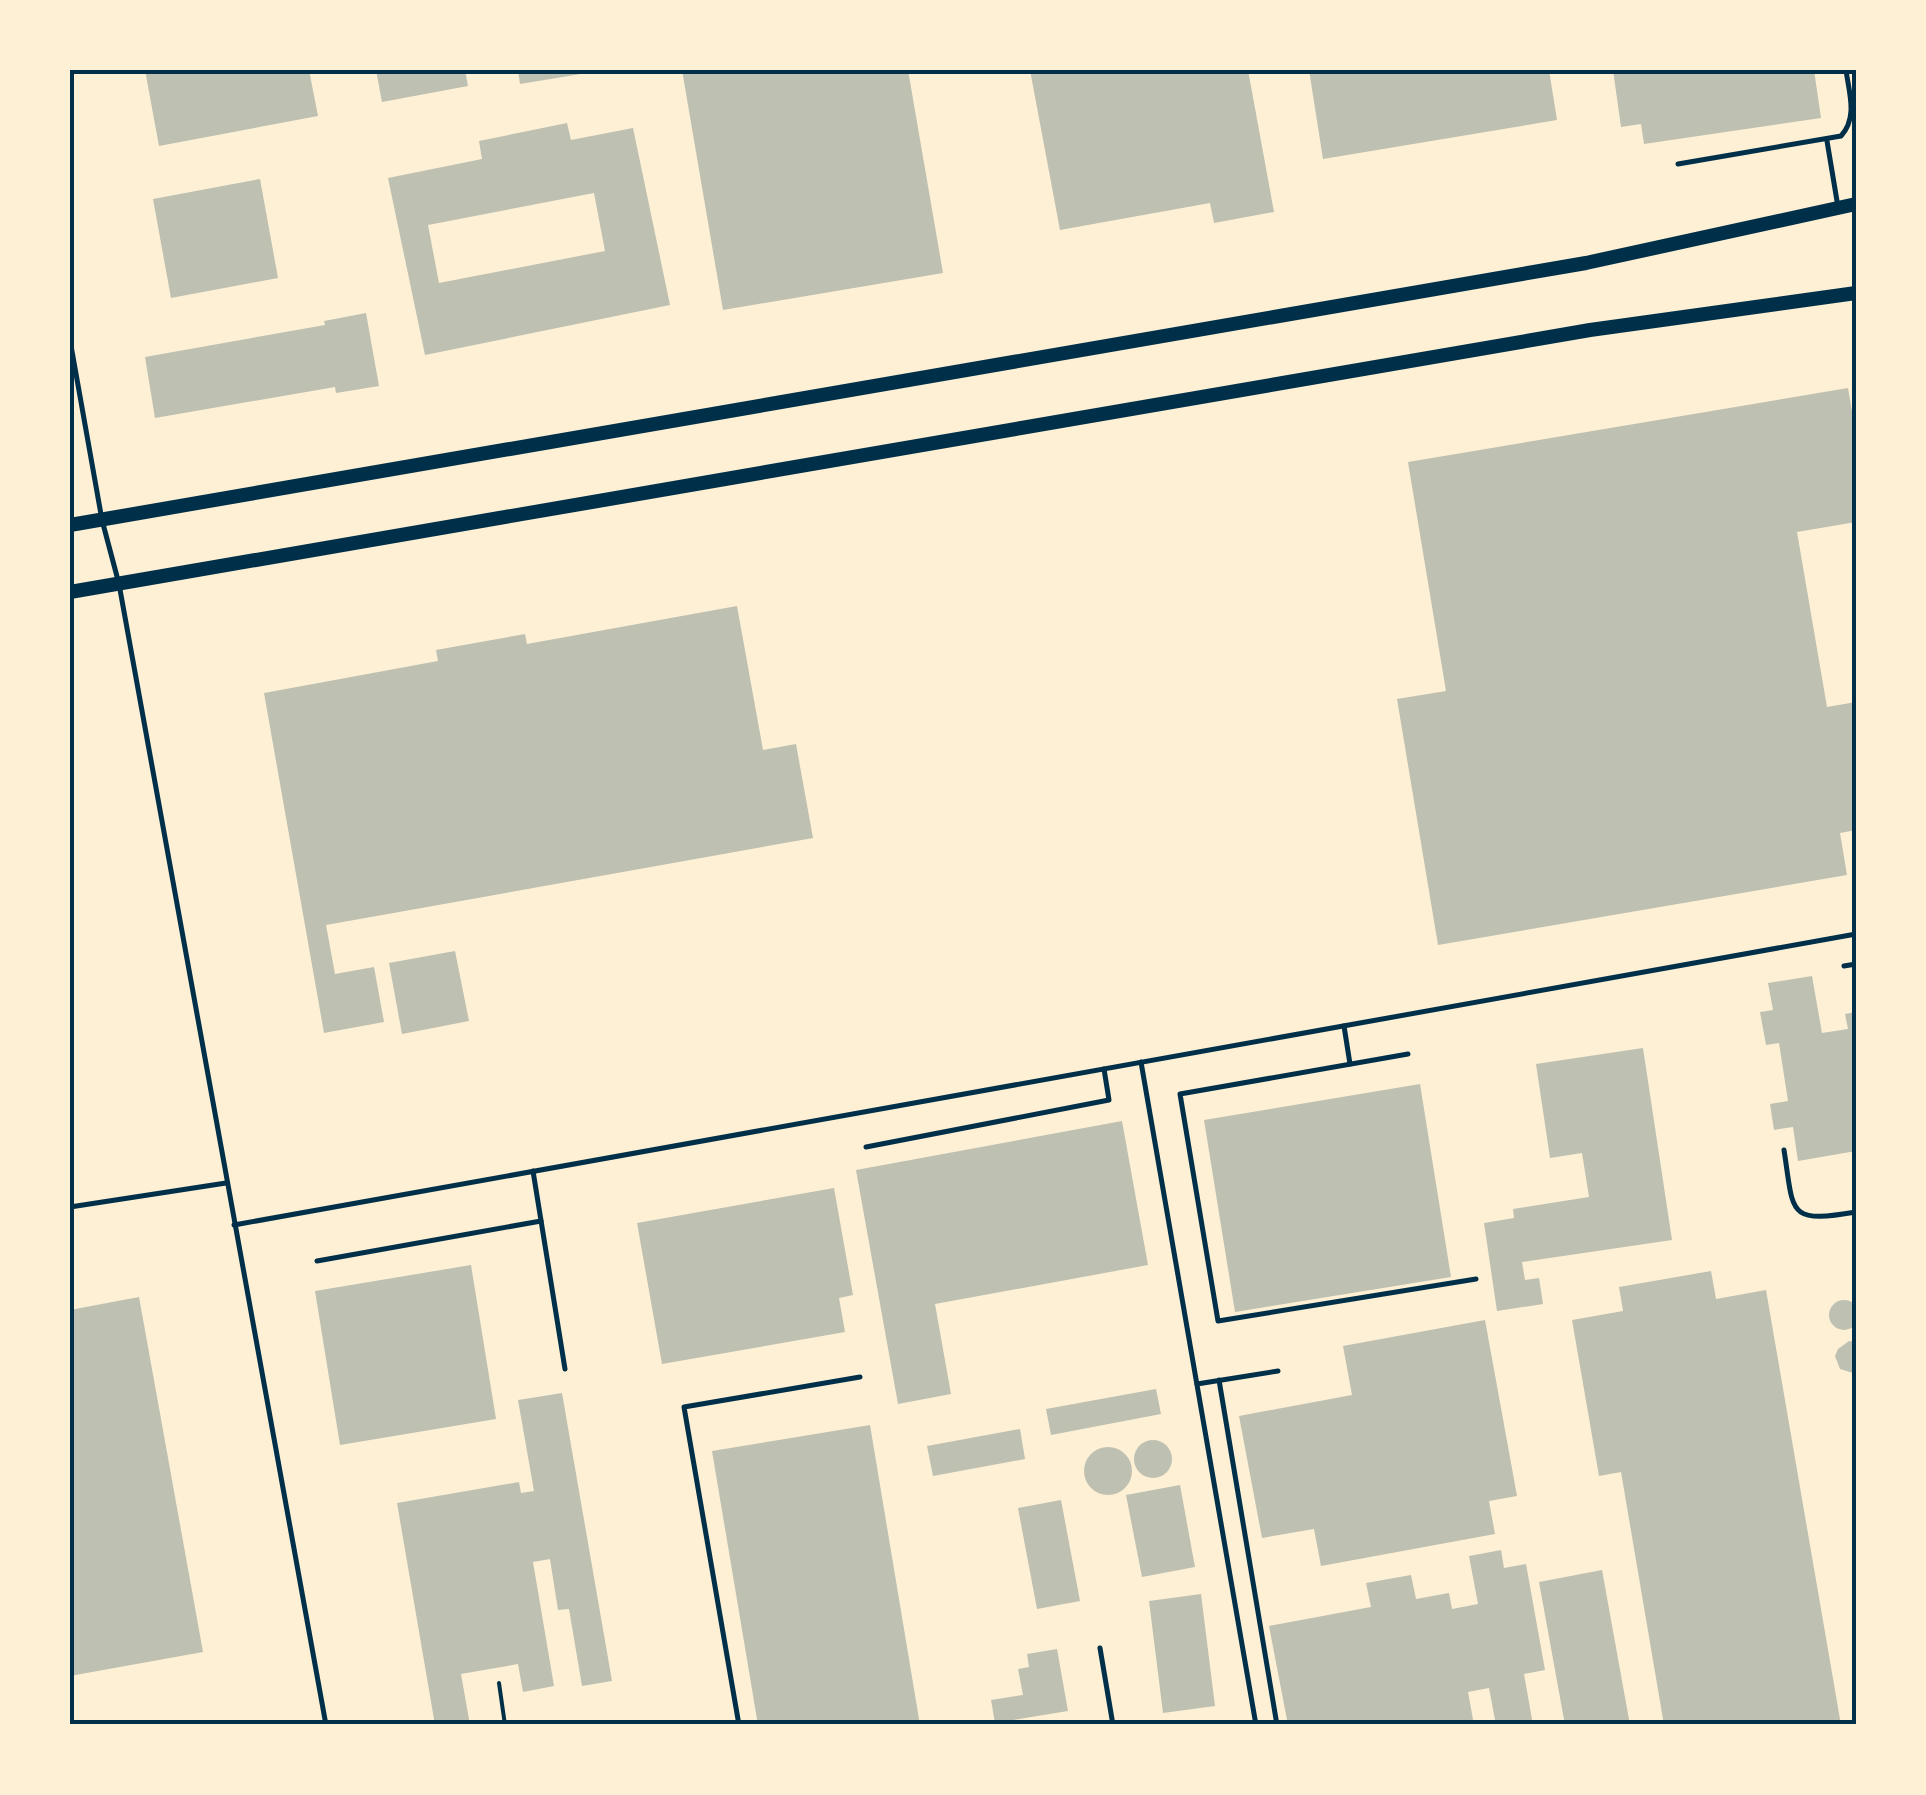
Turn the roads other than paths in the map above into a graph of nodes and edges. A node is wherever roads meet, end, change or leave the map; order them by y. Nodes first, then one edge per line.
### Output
1 (1846, 70) edge
2 (1827, 140) junction
3 (1678, 164) dead end
4 (1856, 204) edge
5 (1838, 208) junction
6 (1856, 293) edge
7 (70, 340) edge
8 (102, 520) junction
9 (70, 525) edge
10 (119, 584) junction
11 (70, 592) edge
12 (1856, 934) edge
13 (1856, 964) edge
14 (1844, 966) dead end
15 (1344, 1026) junction
16 (1408, 1054) dead end
17 (1140, 1062) junction
18 (1350, 1064) junction
19 (1104, 1069) junction
20 (866, 1148) dead end
21 (1784, 1150) dead end
22 (533, 1171) junction
23 (226, 1183) junction
24 (70, 1207) edge
25 (1856, 1212) edge
26 (541, 1221) junction
27 (234, 1225) junction
28 (317, 1261) dead end
29 (1476, 1279) dead end
30 (565, 1369) dead end
31 (1278, 1371) dead end
32 (860, 1377) dead end
33 (1220, 1380) junction
34 (1196, 1384) junction
35 (1100, 1648) dead end
36 (326, 1725) edge
37 (739, 1725) edge
38 (1113, 1725) edge
39 (1256, 1725) edge
40 (1277, 1725) edge

1 - 2 lane
2 - 3 lane
2 - 5 lane
4 - 5 street
5 - 8 street
6 - 10 street
7 - 8 lane
8 - 9 street
8 - 10 lane
10 - 11 street
10 - 23 lane
12 - 15 lane
13 - 14 lane
15 - 17 lane
15 - 18 lane
16 - 18 lane
17 - 19 lane
17 - 34 lane
18 - 29 lane
19 - 20 lane
19 - 22 lane
21 - 25 lane
22 - 26 lane
22 - 27 lane
23 - 24 lane
23 - 27 lane
26 - 28 lane
26 - 30 lane
27 - 36 lane
31 - 33 lane
32 - 37 lane
33 - 34 lane
33 - 40 lane
34 - 39 lane
35 - 38 lane

